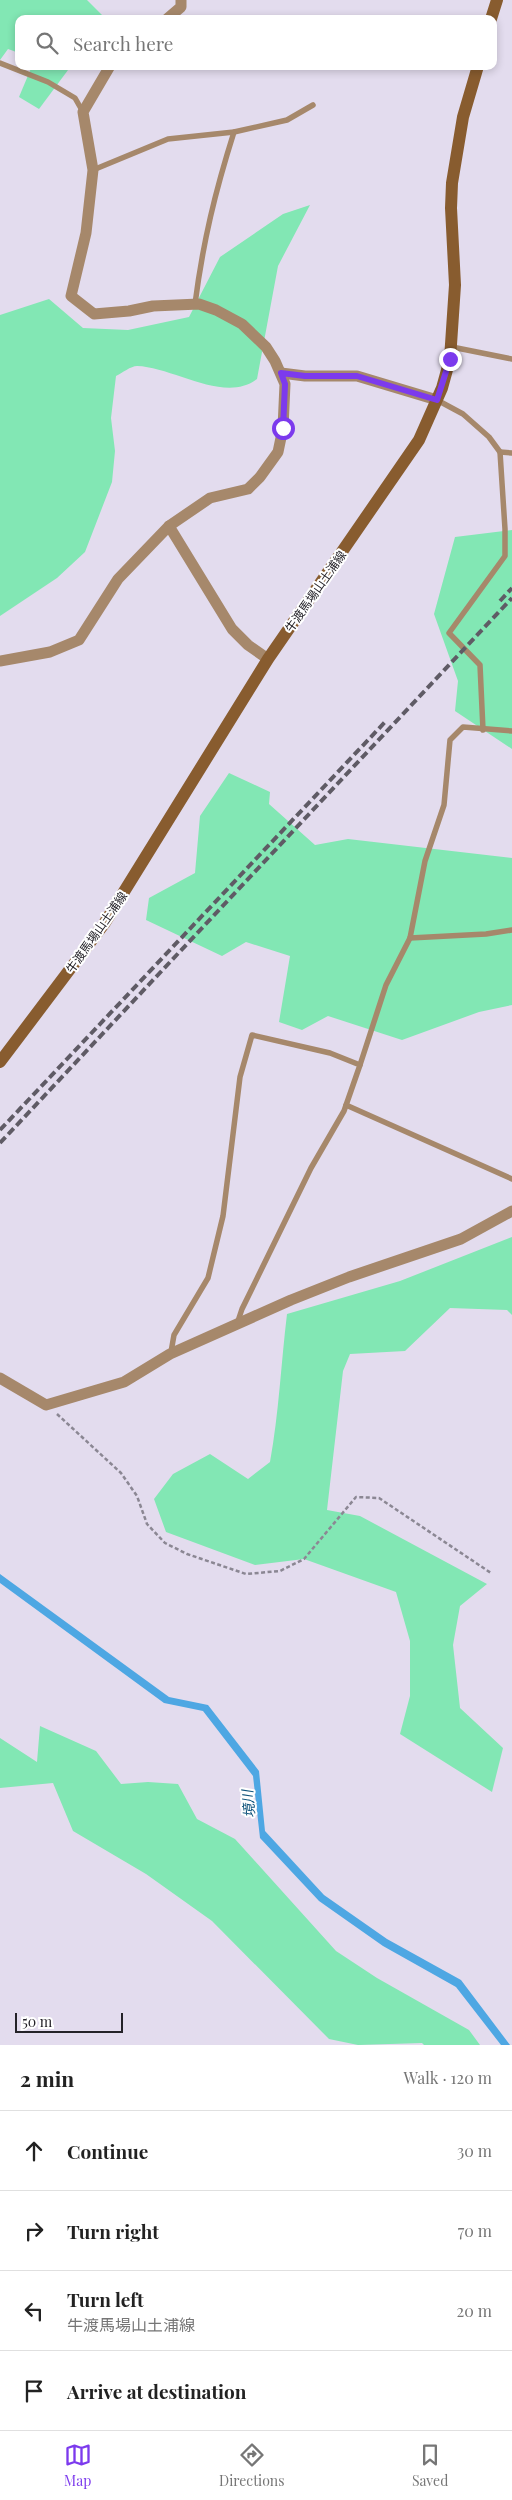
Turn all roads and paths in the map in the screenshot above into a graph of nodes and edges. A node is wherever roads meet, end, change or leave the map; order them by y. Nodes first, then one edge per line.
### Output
1 (181, 0) edge
2 (497, 0) edge
3 (172, 15) edge
4 (492, 15) edge
5 (0, 63) edge
6 (15, 70) edge
7 (16, 70) edge
8 (108, 70) edge
9 (477, 70) edge
10 (313, 105) dead end
11 (83, 112) junction
12 (234, 132) junction
13 (92, 170) junction
14 (195, 304) junction
15 (452, 347) junction
16 (512, 359) edge
17 (281, 373) junction
18 (437, 400) junction
19 (500, 452) junction
20 (512, 453) edge
21 (169, 526) junction
22 (268, 659) junction
23 (0, 661) edge
24 (483, 730) junction
25 (512, 731) edge
26 (512, 930) edge
27 (410, 938) junction
28 (0, 1060) edge
29 (360, 1065) junction
30 (346, 1104) junction
31 (512, 1179) edge
32 (512, 1211) edge
33 (237, 1324) junction
34 (170, 1354) junction
35 (0, 1378) edge
36 (46, 1405) junction
37 (491, 1573) dead end

1 - 3 street
2 - 4 main road
5 - 6 lane
7 - 11 lane
8 - 11 street
9 - 15 main road, 牛渡馬場山土浦線
10 - 12 lane
11 - 13 street
12 - 13 lane
12 - 14 lane
13 - 14 street
14 - 17 street
15 - 16 lane
15 - 18 main road, 牛渡馬場山土浦線
17 - 18 street
17 - 21 street
18 - 19 lane
18 - 22 main road, 牛渡馬場山土浦線
19 - 20 lane
19 - 24 lane
21 - 22 street
21 - 23 street
22 - 28 main road, 牛渡馬場山土浦線
24 - 25 lane
24 - 27 lane
26 - 27 lane
27 - 29 lane
29 - 30 lane
29 - 34 lane
30 - 31 lane
30 - 33 lane
32 - 33 street
33 - 34 street
34 - 36 street
35 - 36 street
36 - 37 path

